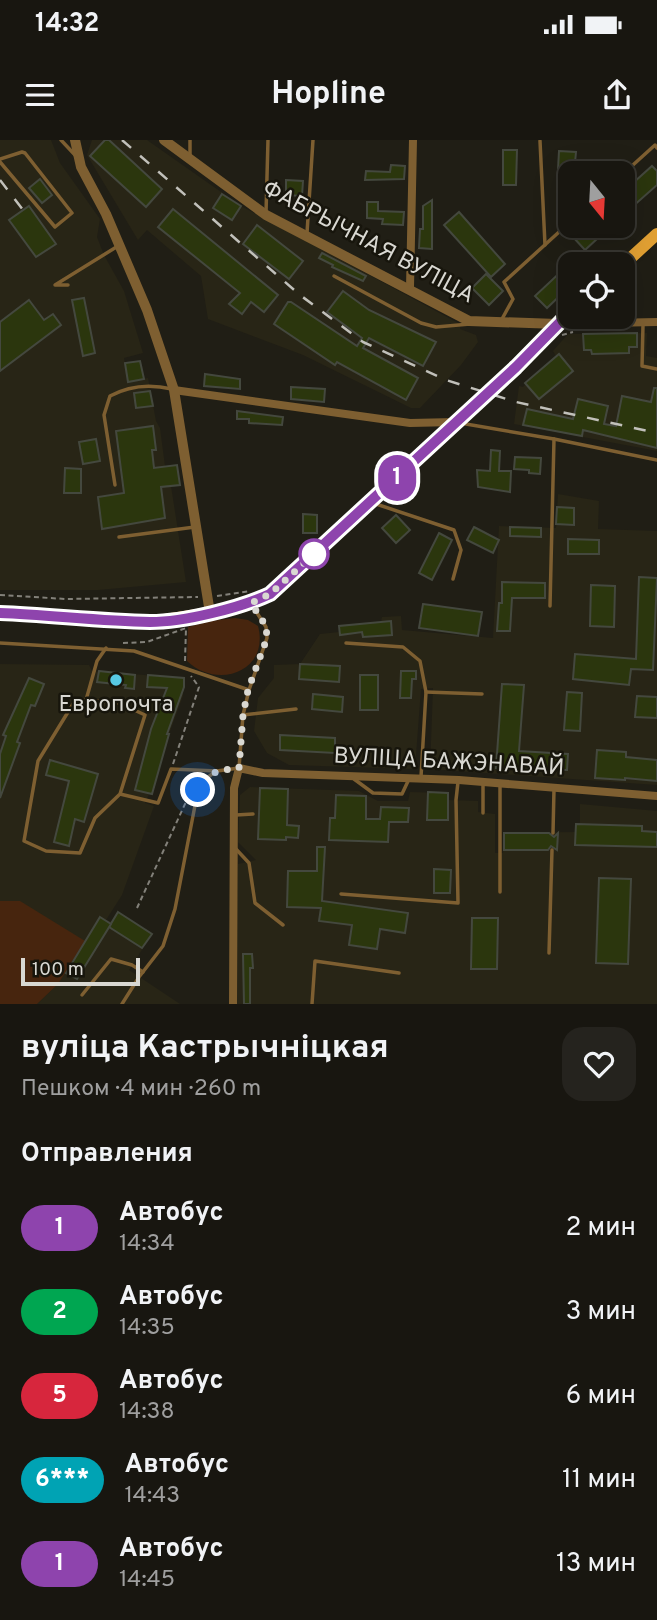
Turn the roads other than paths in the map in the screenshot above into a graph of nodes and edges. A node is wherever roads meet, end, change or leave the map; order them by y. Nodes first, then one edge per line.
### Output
1 (61, 140) edge
2 (75, 140) edge
3 (164, 140) edge
4 (190, 140) edge
5 (268, 140) edge
6 (313, 140) edge
7 (413, 140) edge
8 (540, 141) edge
9 (656, 145) edge
10 (78, 159) junction
11 (190, 160) junction
12 (0, 161) edge
13 (635, 163) edge
14 (266, 215) junction
15 (558, 233) edge
16 (657, 234) edge
17 (306, 235) junction
18 (120, 245) junction
19 (545, 245) junction
20 (635, 254) edge
21 (334, 276) dead end
22 (68, 285) dead end
23 (410, 288) junction
24 (485, 321) junction
25 (500, 322) junction
26 (635, 322) edge
27 (643, 322) junction
28 (657, 322) edge
29 (558, 324) joint
30 (657, 369) edge
31 (174, 390) junction
32 (454, 422) junction
33 (554, 439) junction
34 (657, 460) edge
35 (115, 485) dead end
36 (371, 503) junction
37 (197, 526) junction
38 (119, 537) dead end
39 (453, 579) dead end
40 (251, 603) junction
41 (550, 606) dead end
42 (0, 613) edge
43 (210, 613) junction
44 (346, 642) dead end
45 (0, 643) edge
46 (106, 648) junction
47 (248, 690) junction
48 (426, 692) junction
49 (482, 694) dead end
50 (86, 700) junction
51 (296, 709) dead end
52 (243, 715) junction
53 (239, 768) junction
54 (217, 771) junction
55 (353, 778) junction
56 (409, 779) junction
57 (421, 779) junction
58 (459, 780) junction
59 (483, 783) junction
60 (499, 783) junction
61 (554, 787) junction
62 (120, 794) junction
63 (657, 796) edge
64 (482, 813) dead end
65 (253, 814) dead end
66 (234, 815) junction
67 (553, 833) dead end
68 (234, 847) junction
69 (552, 850) dead end
70 (500, 892) dead end
71 (341, 894) dead end
72 (283, 925) dead end
73 (549, 953) dead end
74 (143, 972) junction
75 (399, 973) dead end
76 (82, 995) dead end
77 (122, 1004) edge
78 (233, 1004) edge
79 (312, 1004) edge

1 - 10 lane
2 - 10 street
3 - 11 street, ФАБРЫЧНАЯ ВУЛІЦА
4 - 11 lane
5 - 14 lane
6 - 17 lane
7 - 23 street
8 - 19 lane
9 - 13 lane
10 - 18 street
11 - 14 street, ФАБРЫЧНАЯ ВУЛІЦА
12 - 12 lane
14 - 17 street, ФАБРЫЧНАЯ ВУЛІЦА
15 - 19 lane
16 - 20 main road
17 - 23 street, ФАБРЫЧНАЯ ВУЛІЦА
18 - 22 lane
18 - 31 street
19 - 25 lane
21 - 24 lane
23 - 24 street, ФАБРЫЧНАЯ ВУЛІЦА
24 - 25 street, ФАБРЫЧНАЯ ВУЛІЦА
25 - 29 street, ФАБРЫЧНАЯ ВУЛІЦА
26 - 27 street, ФАБРЫЧНАЯ ВУЛІЦА
27 - 28 street, ФАБРЫЧНАЯ ВУЛІЦА
27 - 30 lane
29 - 32 main road
31 - 32 street
31 - 35 lane
31 - 37 street
32 - 33 lane
32 - 36 main road
33 - 34 lane
33 - 41 lane
36 - 39 lane
36 - 40 main road
37 - 38 lane
37 - 43 street
40 - 43 main road
40 - 47 lane
42 - 43 main road
44 - 48 lane
45 - 46 lane
46 - 47 lane
46 - 50 lane
47 - 52 lane
48 - 49 lane
48 - 57 lane
50 - 62 lane
50 - 62 lane
51 - 52 lane
52 - 53 lane
53 - 54 lane
53 - 55 street, ВУЛІЦА БАЖЭНАВАЙ
53 - 66 street
54 - 62 lane
54 - 74 lane
55 - 56 street, ВУЛІЦА БАЖЭНАВАЙ
55 - 56 lane
56 - 57 street, ВУЛІЦА БАЖЭНАВАЙ
57 - 58 street, ВУЛІЦА БАЖЭНАВАЙ
58 - 59 street, ВУЛІЦА БАЖЭНАВАЙ
58 - 71 lane
59 - 60 street, ВУЛІЦА БАЖЭНАВАЙ
59 - 64 lane
60 - 61 street, ВУЛІЦА БАЖЭНАВАЙ
60 - 70 lane
61 - 63 street, ВУЛІЦА БАЖЭНАВАЙ
61 - 67 lane
65 - 66 lane
66 - 68 street
68 - 72 lane
68 - 78 street
69 - 73 lane
74 - 76 lane
74 - 77 lane
75 - 79 lane

